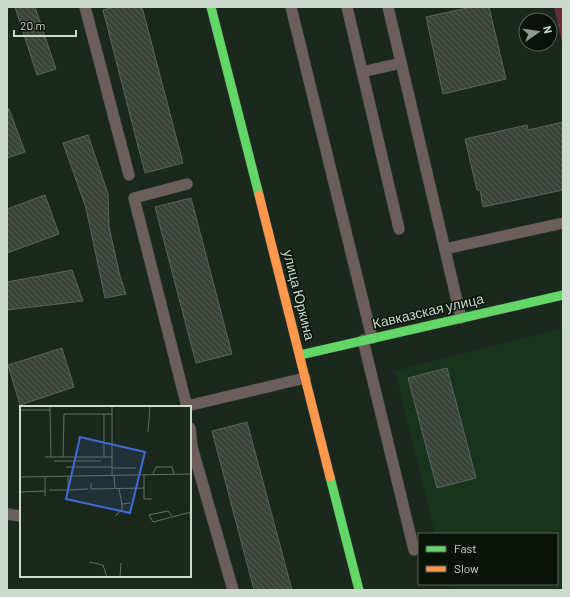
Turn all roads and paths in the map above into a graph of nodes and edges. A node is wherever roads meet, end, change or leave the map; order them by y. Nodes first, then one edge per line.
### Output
1 (85, 7) edge
2 (210, 7) edge
3 (291, 7) edge
4 (347, 7) edge
5 (388, 7) edge
6 (401, 63) junction
7 (362, 72) junction
8 (129, 175) dead end
9 (187, 184) dead end
10 (563, 223) edge
11 (399, 229) dead end
12 (445, 249) junction
13 (563, 295) edge
14 (460, 318) junction
15 (368, 339) junction
16 (300, 356) junction
17 (305, 378) junction
18 (187, 406) edge
19 (191, 448) edge
20 (7, 514) edge
21 (20, 516) edge
22 (414, 550) dead end
23 (233, 590) edge
24 (359, 590) edge

1 - 8 lane
2 - 16 main road, улица Юркина
3 - 15 lane
4 - 7 lane
5 - 6 lane
6 - 7 lane
6 - 12 lane
7 - 11 lane
9 - 18 lane
10 - 12 lane
12 - 14 lane
13 - 14 main road, Кавказская улица
14 - 15 main road, Кавказская улица
15 - 16 main road, Кавказская улица
15 - 22 lane
16 - 17 main road, улица Юркина
17 - 18 lane
17 - 24 main road, улица Юркина
19 - 23 lane
20 - 21 lane

